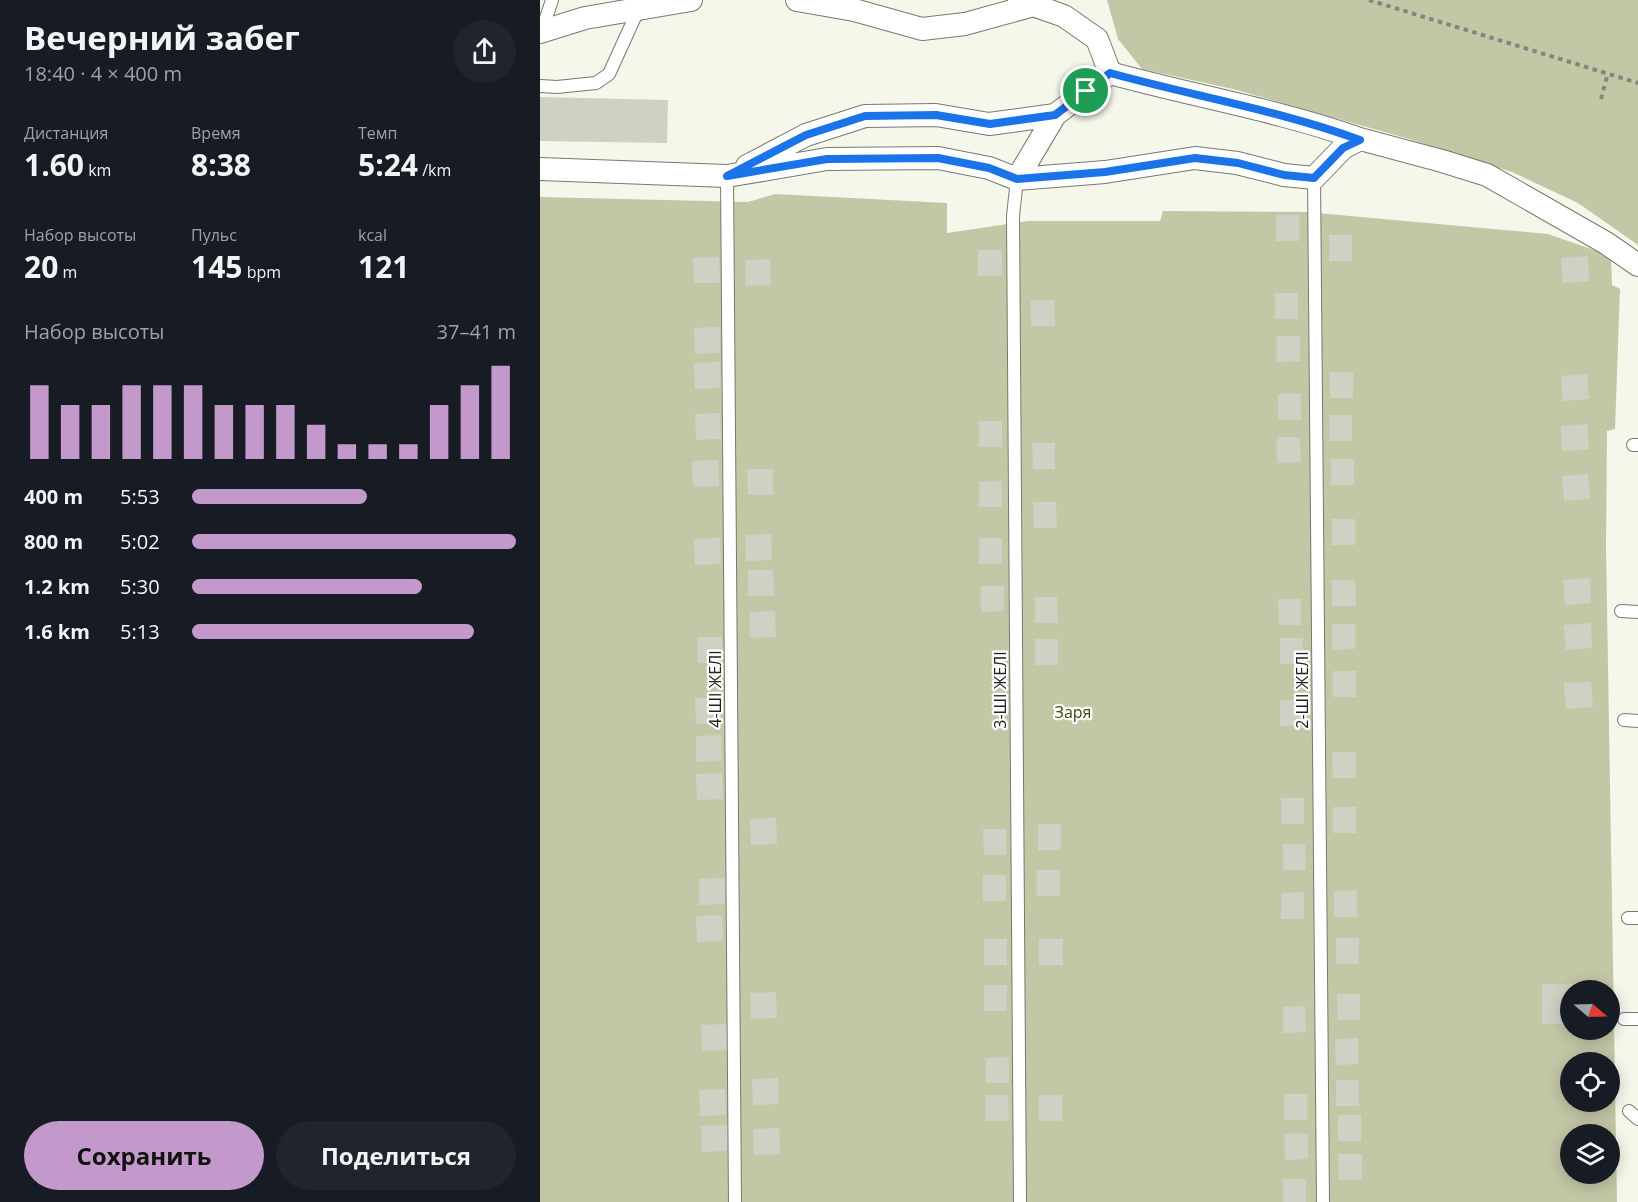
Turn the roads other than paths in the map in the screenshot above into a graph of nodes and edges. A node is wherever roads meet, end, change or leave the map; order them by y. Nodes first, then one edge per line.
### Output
1 (552, 0) edge
2 (691, 0) edge
3 (797, 0) edge
4 (1026, 3) edge
5 (632, 4) edge
6 (541, 33) edge
7 (1110, 73) junction
8 (540, 86) edge
9 (1055, 115) junction
10 (1360, 140) junction
11 (540, 169) edge
12 (727, 176) junction
13 (1314, 178) junction
14 (1017, 179) junction
15 (1638, 265) edge
16 (1622, 612) dead end
17 (1638, 612) edge
18 (1624, 720) dead end
19 (1638, 721) edge
20 (1624, 1019) dead end
21 (1638, 1019) edge
22 (735, 1202) edge
23 (1020, 1202) edge
24 (1323, 1202) edge

1 - 6 lane
2 - 5 street
3 - 4 street
4 - 7 street
5 - 6 street
5 - 8 lane
7 - 9 street
7 - 10 street
9 - 12 street
9 - 14 street
10 - 13 street
10 - 15 street
11 - 12 street
12 - 14 street
12 - 22 lane, 4-ШІ ЖЕЛІ
13 - 14 street
13 - 24 lane, 2-ШІ ЖЕЛІ
14 - 23 lane, 3-ШІ ЖЕЛІ
16 - 17 lane
18 - 19 lane
20 - 21 lane

